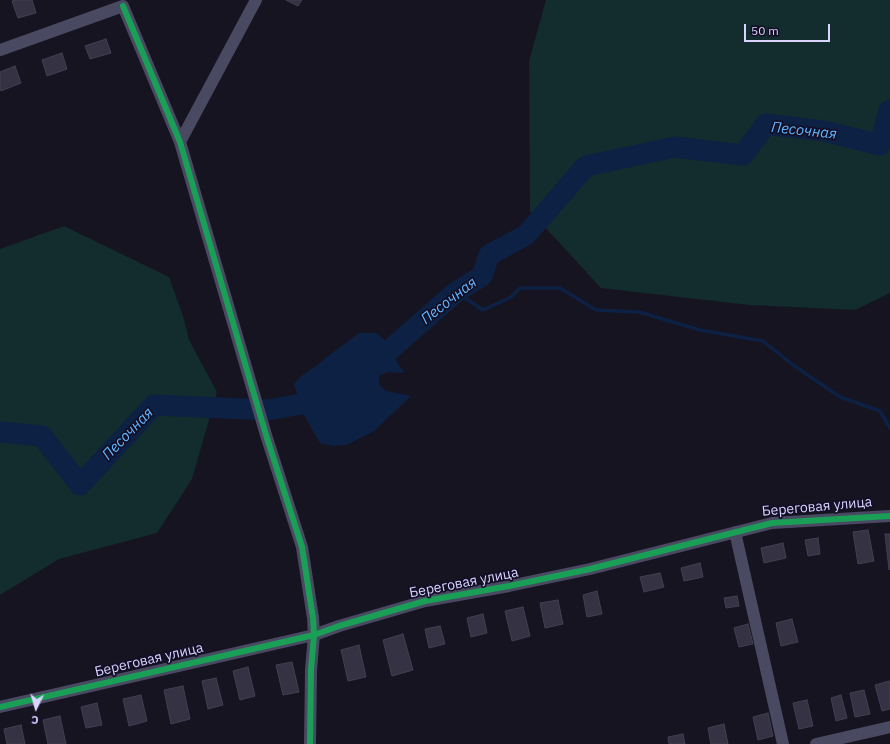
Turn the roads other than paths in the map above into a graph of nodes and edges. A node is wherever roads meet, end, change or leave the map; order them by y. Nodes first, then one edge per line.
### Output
1 (256, 0) edge
2 (125, 3) edge
3 (0, 50) edge
4 (180, 142) junction
5 (890, 516) edge
6 (735, 532) junction
7 (314, 635) junction
8 (0, 707) edge
9 (890, 727) edge
10 (310, 744) edge
11 (783, 744) edge
12 (816, 744) edge

1 - 4 street
2 - 3 street
2 - 4 street
4 - 7 street
5 - 6 street, Береговая улица
6 - 7 street, Береговая улица
6 - 11 street
7 - 8 street, Береговая улица
7 - 10 street
9 - 12 street

